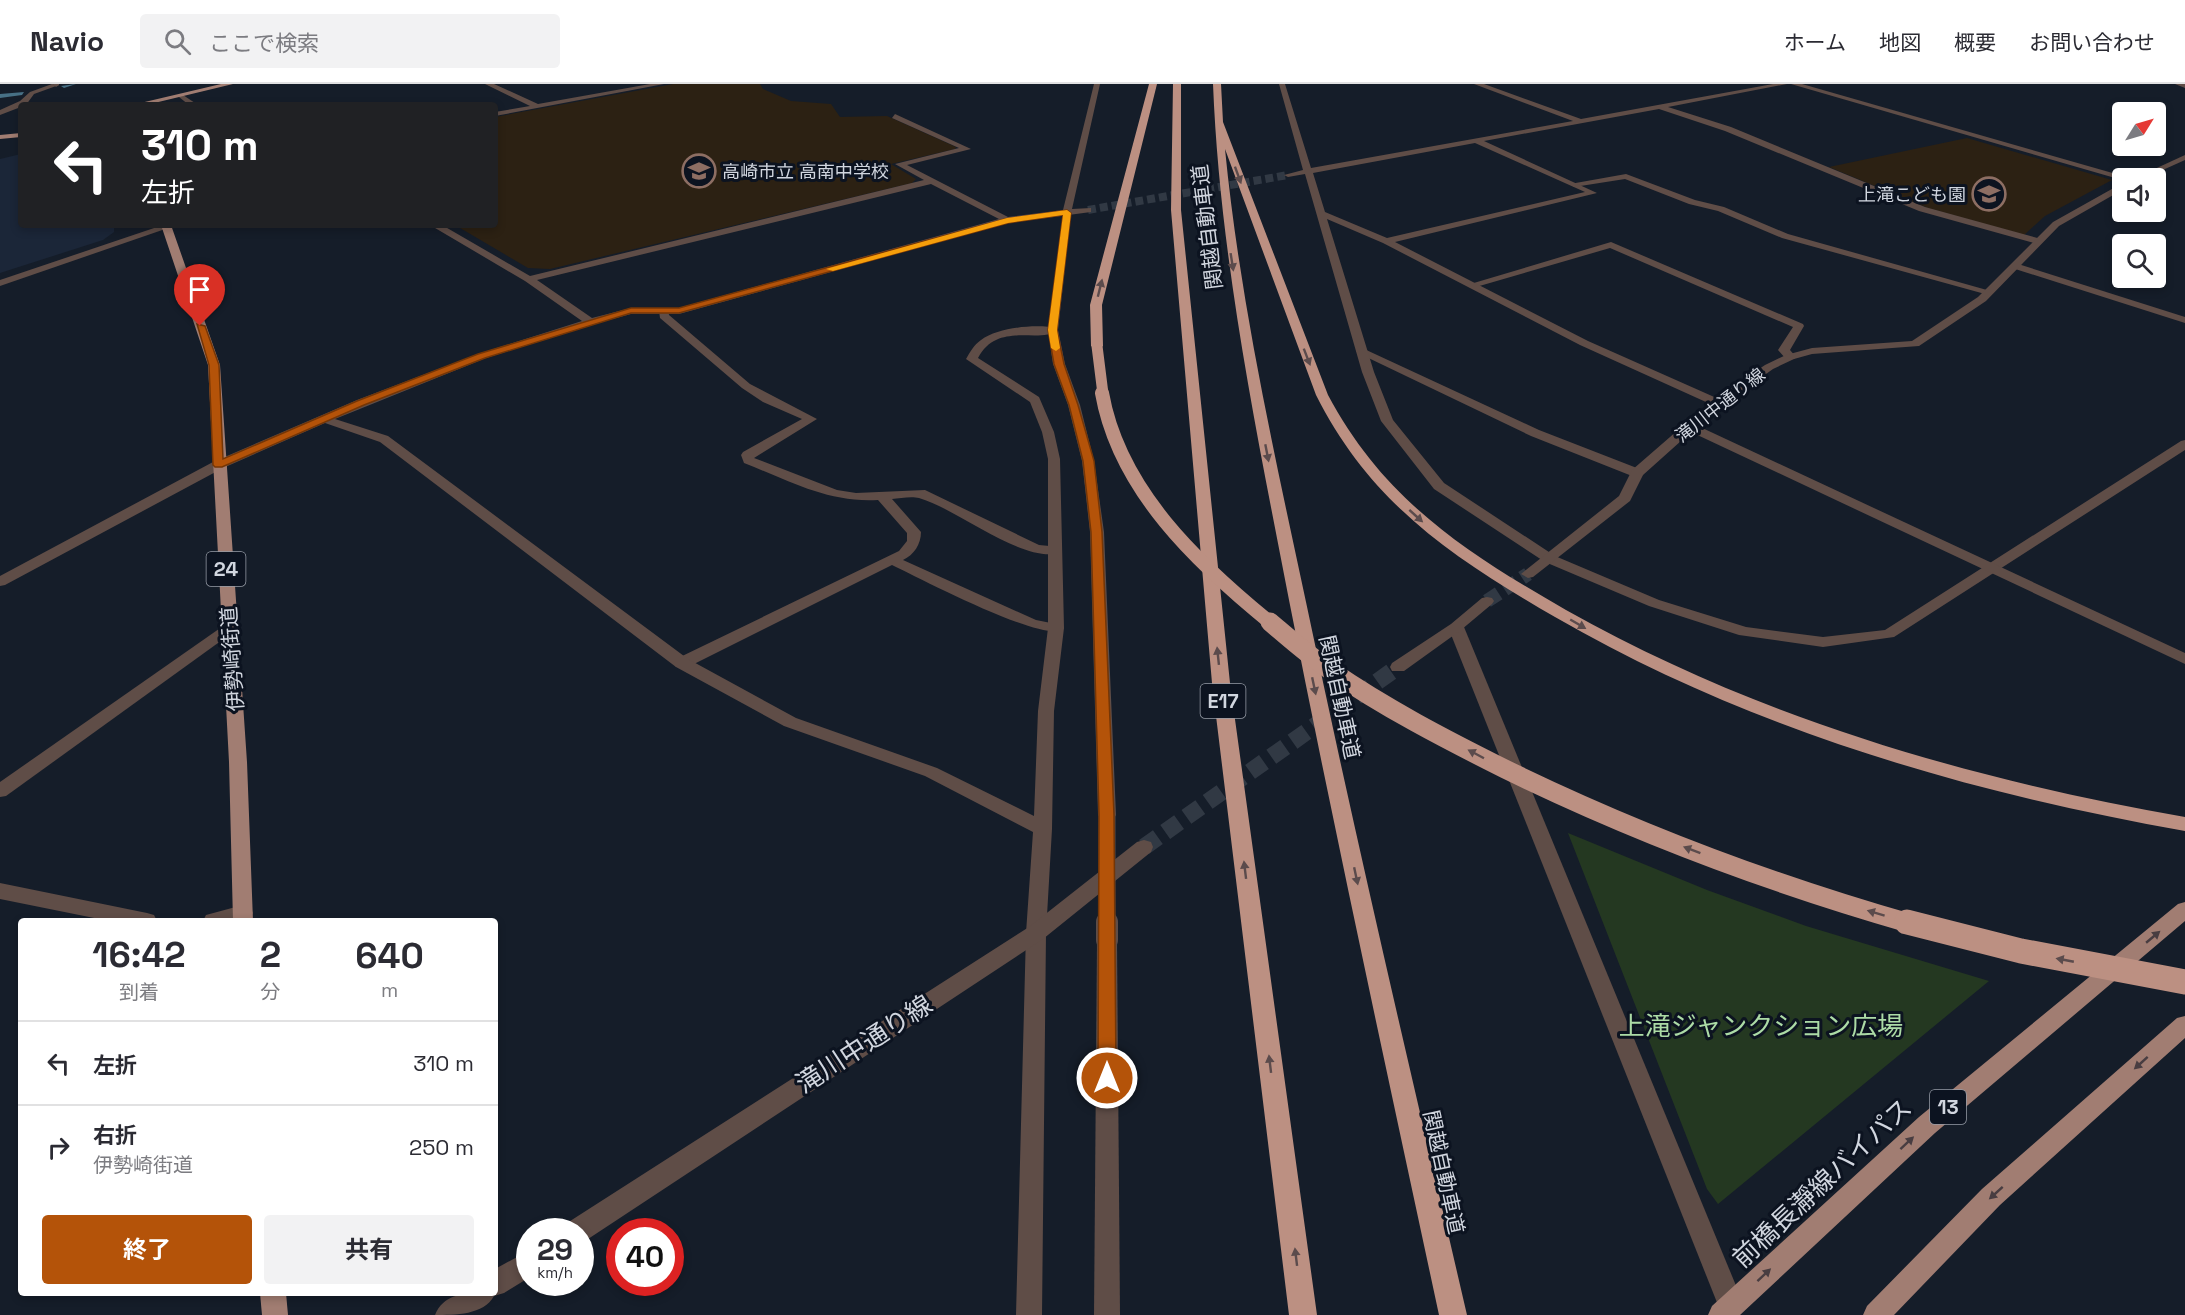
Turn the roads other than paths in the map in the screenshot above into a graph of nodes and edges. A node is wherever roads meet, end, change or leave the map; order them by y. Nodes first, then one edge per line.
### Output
1 (56, 84) edge
2 (230, 84) edge
3 (488, 84) edge
4 (661, 84) edge
5 (1097, 84) edge
6 (1153, 84) edge
7 (1177, 84) edge
8 (1217, 84) edge
9 (1282, 84) edge
10 (1478, 84) edge
11 (1784, 84) edge
12 (1794, 84) edge
13 (2178, 84) edge
14 (2185, 86) edge
15 (181, 96) junction
16 (24, 102) edge
17 (151, 102) edge
18 (190, 102) edge
19 (18, 105) edge
20 (537, 106) junction
21 (1659, 106) junction
22 (0, 113) edge
23 (498, 113) edge
24 (895, 116) dead end
25 (1218, 120) junction
26 (1580, 121) junction
27 (0, 137) edge
28 (18, 137) edge
29 (1474, 140) junction
30 (2185, 157) edge
31 (2161, 168) edge
32 (1307, 172) junction
33 (2112, 174) edge
34 (1288, 175) tunnel mouth
35 (932, 181) junction
36 (1574, 184) junction
37 (2112, 193) edge
38 (1088, 210) tunnel mouth
39 (1067, 213) junction
40 (1320, 213) junction
41 (1007, 220) junction
42 (160, 228) edge
43 (167, 228) edge
44 (440, 228) edge
45 (1386, 241) junction
46 (2038, 241) junction
47 (2015, 266) junction
48 (529, 279) junction
49 (0, 283) edge
50 (1472, 285) junction
51 (1989, 292) junction
52 (664, 310) junction
53 (2185, 320) edge
54 (590, 322) junction
55 (1053, 330) junction
56 (1362, 351) junction
57 (1790, 357) junction
58 (1717, 403) junction
59 (325, 418) junction
60 (1689, 427) junction
61 (2185, 444) edge
62 (218, 465) junction
63 (1637, 473) junction
64 (882, 496) junction
65 (1055, 550) junction
66 (1550, 559) junction
67 (892, 560) junction
68 (1990, 567) junction
69 (1528, 574) tunnel mouth
70 (0, 582) edge
71 (1487, 601) tunnel mouth
72 (231, 627) junction
73 (1456, 627) junction
74 (1056, 628) junction
75 (2185, 659) edge
76 (682, 663) junction
77 (1398, 667) tunnel mouth
78 (0, 791) edge
79 (2185, 824) edge
80 (1043, 829) junction
81 (1144, 847) tunnel mouth
82 (0, 891) edge
83 (2185, 910) edge
84 (243, 917) edge
85 (132, 918) edge
86 (1036, 933) junction
87 (2185, 982) edge
88 (2185, 1024) edge
89 (594, 1220) edge
90 (516, 1271) edge
91 (498, 1282) edge
92 (273, 1296) edge
93 (477, 1296) edge
94 (1726, 1310) edge
95 (275, 1315) edge
96 (448, 1315) edge
97 (1029, 1315) edge
98 (1107, 1315) edge
99 (1303, 1315) edge
100 (1453, 1315) edge
101 (1876, 1315) edge

1 - 16 street
2 - 15 main road
3 - 20 street
4 - 20 street
5 - 39 street
87 -> 6 highway, bridge
99 -> 7 highway, 関越自動車道 / E17
8 - 25 highway, 関越自動車道
9 - 32 street
10 - 26 street
11 - 21 street
12 - 33 street
13 - 14 street
15 - 17 main road
15 - 18 street
19 - 22 street
20 - 23 street
21 - 26 street
21 - 46 street
24 - 35 street
25 -> 79 highway
25 -> 100 highway, 関越自動車道
26 - 29 street
27 - 28 main road
29 - 32 street
29 - 36 street
30 - 31 street
32 - 34 street
32 - 40 street
35 - 41 street
35 - 48 street
36 - 45 street
36 - 51 street
37 - 46 street, 滝川中通り線
38 - 39 street
39 - 41 street
39 - 55 street
40 - 45 street
40 - 56 street
41 - 52 street
42 - 49 street
43 - 62 main road, 伊勢崎街道 / 24
44 - 48 street
45 - 50 street
46 - 47 street, 滝川中通り線
47 - 51 street, 滝川中通り線
47 - 53 street
48 - 54 street
50 - 57 street
50 - 58 street
51 - 57 street, 滝川中通り線
52 - 54 street
52 - 64 street
54 - 59 street
55 - 65 street
55 - 98 street, bridge
56 - 63 street
56 - 66 street
57 - 58 street, 滝川中通り線
58 - 60 street, 滝川中通り線
59 - 62 street
59 - 76 street
60 - 63 street, 滝川中通り線
60 - 68 street
61 - 68 street
62 - 70 street
62 - 72 main road, 伊勢崎街道 / 24
63 - 66 street, 滝川中通り線
64 - 65 street
64 - 67 street
65 - 74 street
66 - 68 street
66 - 69 street, 滝川中通り線
67 - 74 street
67 - 76 street
68 - 75 street
71 - 73 street
72 - 78 street
72 - 84 main road, 伊勢崎街道 / 24
73 - 77 street
73 - 94 street
74 - 80 street
76 - 80 street
80 - 86 street
81 - 86 street, 滝川中通り線
82 - 85 street
94 -> 83 main road, 前橋長瀞線バイパス / 13
86 - 89 street, 滝川中通り線
86 - 97 street
88 -> 101 main road
90 - 91 street
92 - 95 main road
93 - 96 street

